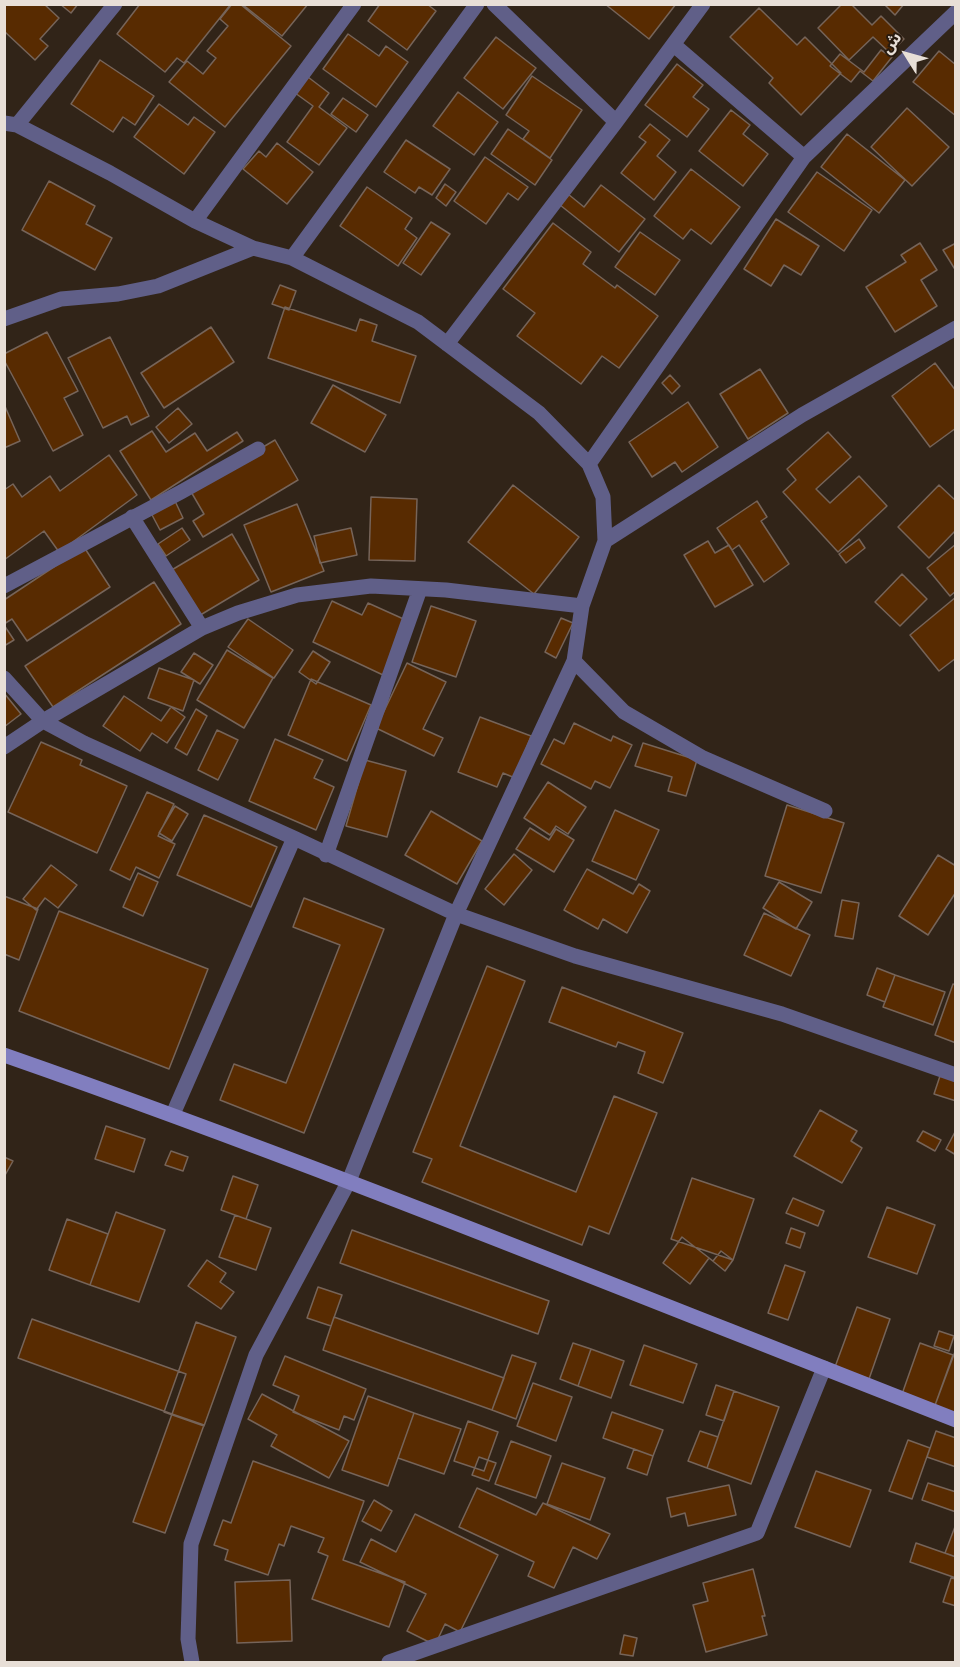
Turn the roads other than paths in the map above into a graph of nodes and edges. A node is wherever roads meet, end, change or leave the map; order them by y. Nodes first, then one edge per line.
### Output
1 (115, 4) edge
2 (354, 4) edge
3 (477, 4) edge
4 (494, 4) edge
5 (703, 4) edge
6 (956, 12) edge
7 (674, 45) junction
8 (616, 122) junction
9 (11, 124) edge
10 (804, 157) junction
11 (195, 221) junction
12 (253, 248) junction
13 (292, 258) junction
14 (4, 319) edge
15 (956, 328) edge
16 (447, 344) junction
17 (258, 449) dead end
18 (589, 464) junction
19 (132, 517) junction
20 (605, 541) junction
21 (4, 586) edge
22 (420, 589) junction
23 (582, 606) junction
24 (202, 628) junction
25 (574, 661) junction
26 (4, 678) edge
27 (43, 722) junction
28 (4, 747) edge
29 (825, 812) dead end
30 (294, 838) junction
31 (326, 855) junction
32 (456, 914) junction
33 (4, 1055) edge
34 (956, 1075) edge
35 (173, 1114) junction
36 (349, 1181) junction
37 (824, 1368) junction
38 (956, 1420) edge
39 (192, 1662) edge
40 (389, 1662) edge

1 - 9 street
2 - 11 street
3 - 13 street
4 - 8 street
5 - 7 street
6 - 10 street
7 - 8 street
7 - 10 street
8 - 16 street
9 - 11 street
10 - 18 street
11 - 12 street
12 - 13 street
12 - 14 street
13 - 16 street
15 - 20 street
16 - 18 street
17 - 19 street
18 - 20 street
19 - 21 street
19 - 24 street
20 - 23 street
22 - 23 street
22 - 24 street
22 - 31 street
23 - 25 street
24 - 27 street
25 - 29 street
25 - 32 street
26 - 27 street
27 - 28 street
27 - 30 street
30 - 31 street
30 - 35 street
31 - 32 street
32 - 34 street
32 - 36 street
33 - 35 main road
35 - 36 main road
36 - 37 main road
36 - 39 street
37 - 38 main road
37 - 40 street

